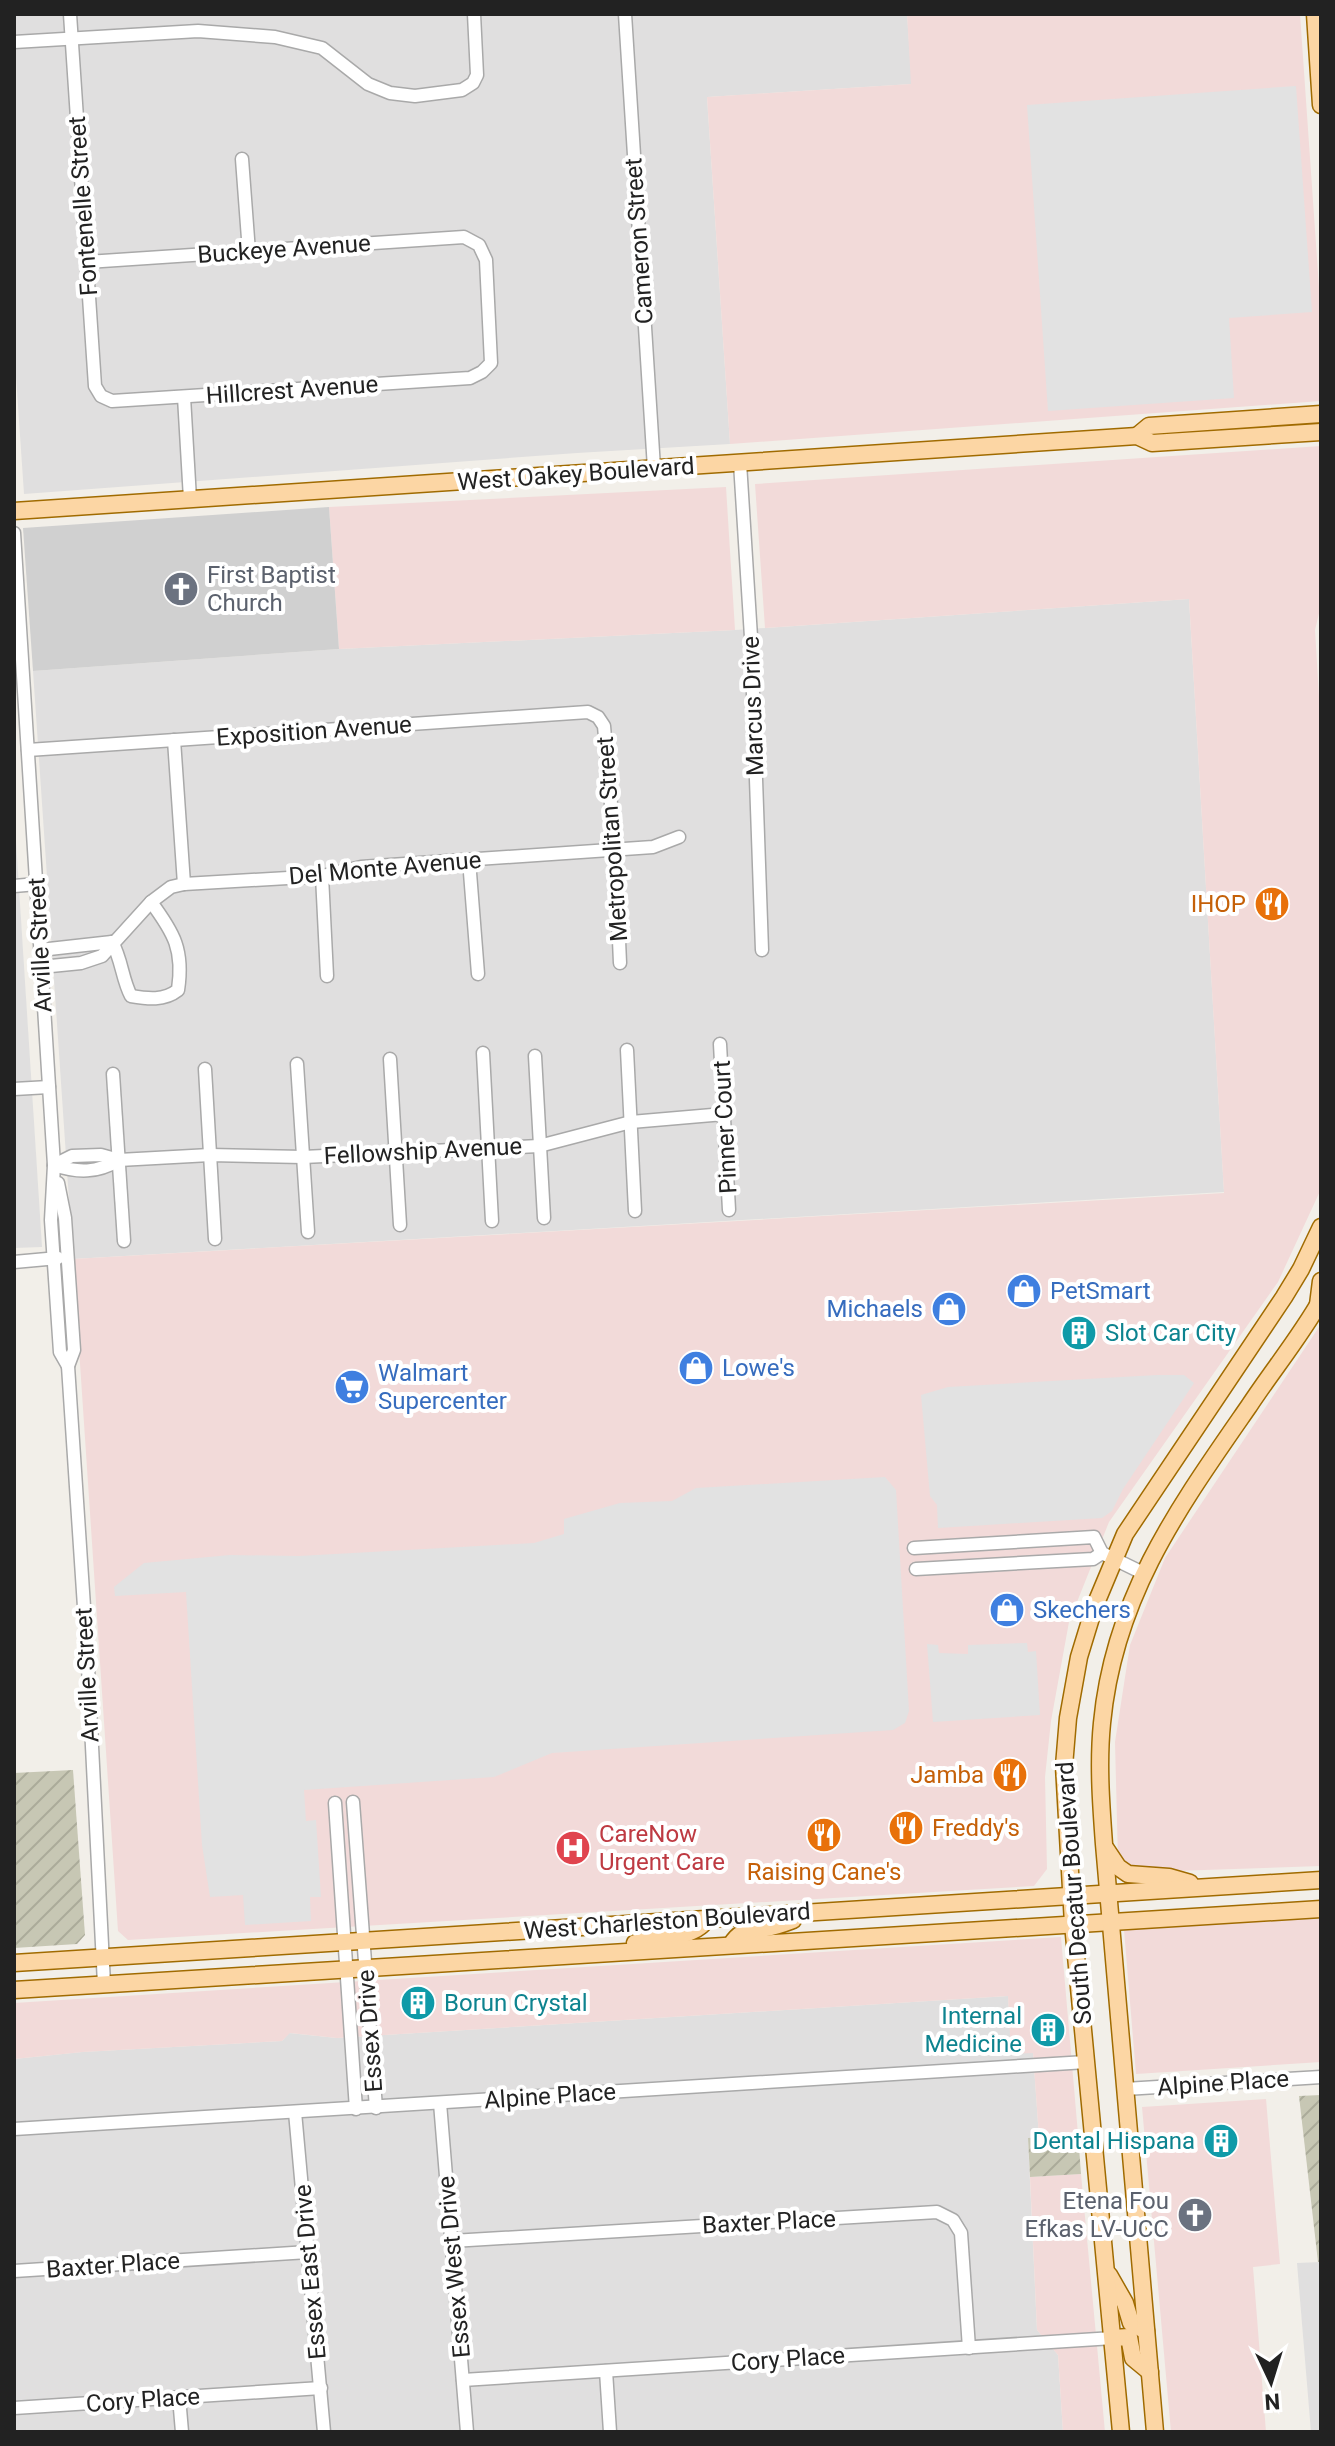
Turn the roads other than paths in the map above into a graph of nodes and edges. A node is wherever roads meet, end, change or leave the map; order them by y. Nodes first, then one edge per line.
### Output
1 (70, 14) edge
2 (474, 14) edge
3 (625, 14) edge
4 (1315, 14) edge
5 (72, 38) junction
6 (14, 42) edge
7 (1320, 71) edge
8 (1321, 105) edge
9 (242, 159) dead end
10 (249, 252) junction
11 (87, 262) junction
12 (482, 372) joint
13 (101, 396) joint
14 (184, 397) junction
15 (1321, 414) edge
16 (1321, 432) edge
17 (1137, 436) junction
18 (740, 463) junction
19 (654, 468) junction
20 (190, 499) junction
21 (14, 511) edge
22 (14, 533) edge
23 (18, 645) edge
24 (598, 717) joint
25 (174, 740) junction
26 (28, 750) junction
27 (679, 837) dead end
28 (615, 849) junction
29 (469, 860) junction
30 (322, 876) junction
31 (37, 884) junction
32 (184, 884) junction
33 (14, 886) edge
34 (151, 902) junction
35 (112, 942) junction
36 (40, 950) junction
37 (762, 950) dead end
38 (620, 963) dead end
39 (41, 967) junction
40 (478, 974) dead end
41 (327, 976) dead end
42 (720, 1044) dead end
43 (627, 1050) dead end
44 (483, 1053) dead end
45 (535, 1056) dead end
46 (390, 1059) dead end
47 (297, 1064) dead end
48 (205, 1069) dead end
49 (113, 1074) dead end
50 (49, 1087) junction
51 (14, 1089) edge
52 (724, 1114) junction
53 (631, 1122) junction
54 (539, 1146) junction
55 (488, 1149) junction
56 (395, 1154) junction
57 (210, 1155) junction
58 (303, 1157) junction
59 (119, 1160) junction
60 (54, 1165) junction
61 (729, 1210) dead end
62 (635, 1211) dead end
63 (544, 1218) dead end
64 (492, 1221) dead end
65 (400, 1225) dead end
66 (1321, 1227) edge
67 (308, 1232) dead end
68 (215, 1239) dead end
69 (124, 1241) dead end
70 (67, 1246) junction
71 (54, 1260) junction
72 (14, 1262) edge
73 (1321, 1281) edge
74 (1320, 1302) edge
75 (72, 1314) junction
76 (58, 1327) junction
77 (68, 1366) junction
78 (914, 1548) dead end
79 (1107, 1556) junction
80 (916, 1569) dead end
81 (1143, 1573) junction
82 (353, 1802) dead end
83 (335, 1803) dead end
84 (1104, 1844) junction
85 (1321, 1880) edge
86 (1202, 1887) junction
87 (1108, 1893) junction
88 (1072, 1895) junction
89 (1321, 1909) edge
90 (817, 1912) junction
91 (706, 1919) junction
92 (1110, 1922) junction
93 (1073, 1924) junction
94 (731, 1945) junction
95 (364, 1954) junction
96 (584, 1954) junction
97 (344, 1955) junction
98 (103, 1957) junction
99 (14, 1963) edge
100 (104, 1984) junction
101 (14, 1990) edge
102 (1086, 2062) junction
103 (1321, 2077) edge
104 (1125, 2089) junction
105 (440, 2103) junction
106 (376, 2108) junction
107 (356, 2109) junction
108 (295, 2112) junction
109 (14, 2129) edge
110 (452, 2241) junction
111 (308, 2252) junction
112 (1106, 2270) junction
113 (14, 2271) edge
114 (1146, 2331) junction
115 (1113, 2338) junction
116 (969, 2348) junction
117 (606, 2371) junction
118 (1150, 2372) junction
119 (463, 2380) junction
120 (321, 2388) junction
121 (179, 2397) junction
122 (14, 2408) edge
123 (182, 2432) edge
124 (324, 2432) edge
125 (467, 2432) edge
126 (610, 2432) edge
127 (1121, 2432) edge
128 (1155, 2432) edge

1 - 5 street, Fontenelle Street
2 - 5 street
3 - 19 street, Cameron Street
4 - 7 main road
5 - 6 street
5 - 11 street, Fontenelle Street
7 - 8 main road
9 - 10 street
10 - 11 street, Buckeye Avenue
10 - 12 street, Buckeye Avenue
11 - 13 street, Fontenelle Street
12 - 14 street, Hillcrest Avenue
13 - 14 street, Hillcrest Avenue
14 - 20 street
15 - 17 main road, West Oakey Boulevard
16 - 17 main road, West Oakey Boulevard
17 - 18 main road, West Oakey Boulevard
18 - 19 main road, West Oakey Boulevard
18 - 37 street, Marcus Drive
19 - 20 main road, West Oakey Boulevard
20 - 21 main road, West Oakey Boulevard
22 - 23 street, Arville Street
23 - 26 street, Arville Street
24 - 25 street, Exposition Avenue
24 - 28 street, Metropolitan Street
25 - 26 street, Exposition Avenue
25 - 32 street
26 - 31 street, Arville Street
27 - 28 street, Del Monte Avenue
28 - 29 street, Del Monte Avenue
28 - 38 street, Metropolitan Street
29 - 30 street, Del Monte Avenue
29 - 40 street
30 - 32 street, Del Monte Avenue
30 - 41 street
31 - 33 street
31 - 36 street, Arville Street
32 - 34 street, Del Monte Avenue
34 - 35 street, Del Monte Avenue
34 - 35 street
35 - 36 street
35 - 39 street, Del Monte Avenue
36 - 39 street, Arville Street
39 - 50 street, Arville Street
42 - 52 street, Pinner Court
43 - 53 street
44 - 55 street
45 - 54 street
46 - 56 street
47 - 58 street
48 - 57 street
49 - 59 street
50 - 51 street
50 - 60 street, Arville Street
52 - 53 street, Fellowship Avenue
52 - 61 street, Pinner Court
53 - 54 street, Fellowship Avenue
53 - 62 street
54 - 55 street, Fellowship Avenue
54 - 63 street
55 - 56 street, Fellowship Avenue
55 - 64 street
56 - 58 street, Fellowship Avenue
56 - 65 street
57 - 58 street, Fellowship Avenue
57 - 59 street, Fellowship Avenue
57 - 68 street
58 - 67 street
59 - 60 street, Fellowship Avenue
59 - 69 street
60 - 70 street, Arville Street
60 - 71 street, Arville Street
66 - 79 main road, South Decatur Boulevard
70 - 71 street
70 - 75 street, Arville Street
71 - 72 street
71 - 76 street, Arville Street
73 - 74 main road
74 - 81 main road, South Decatur Boulevard
75 - 76 street
75 - 77 street, Arville Street
76 - 77 street, Arville Street
77 - 98 street, Arville Street
78 - 79 street
79 - 80 street
79 - 81 street
79 - 88 main road, South Decatur Boulevard
81 - 84 main road, South Decatur Boulevard
82 - 95 street, Essex Drive
83 - 97 street, Essex Drive
84 - 86 main road
84 - 87 main road, South Decatur Boulevard
85 - 86 main road, West Charleston Boulevard
86 - 87 main road, West Charleston Boulevard
87 - 88 main road, West Charleston Boulevard
87 - 92 main road, South Decatur Boulevard
88 - 90 main road, West Charleston Boulevard
88 - 93 main road, South Decatur Boulevard
89 - 92 main road, West Charleston Boulevard
90 - 91 main road, West Charleston Boulevard
90 - 94 main road
91 - 95 main road, West Charleston Boulevard
91 - 96 main road
92 - 93 main road, West Charleston Boulevard
92 - 104 main road, South Decatur Boulevard
93 - 94 main road, West Charleston Boulevard
93 - 102 main road, South Decatur Boulevard
94 - 96 main road, West Charleston Boulevard
95 - 96 main road, West Charleston Boulevard
95 - 97 main road, West Charleston Boulevard
95 - 97 main road, West Charleston Boulevard
95 - 106 street, Essex Drive
97 - 98 main road, West Charleston Boulevard
97 - 100 main road, West Charleston Boulevard
97 - 107 street, Essex Drive
98 - 99 main road, West Charleston Boulevard
98 - 100 street, Arville Street
100 - 101 main road, West Charleston Boulevard
102 - 105 street, Alpine Place
102 - 112 main road, South Decatur Boulevard
103 - 104 street, Alpine Place
104 - 114 main road, South Decatur Boulevard
105 - 106 street, Alpine Place
105 - 110 street, Essex West Drive
106 - 107 street, Alpine Place
107 - 108 street, Alpine Place
108 - 109 street, Alpine Place
108 - 111 street, Essex East Drive
110 - 116 street, Baxter Place
110 - 119 street, Essex West Drive
111 - 113 street, Baxter Place
111 - 120 street, Essex East Drive
112 - 114 main road
112 - 115 main road, South Decatur Boulevard
114 - 118 main road, South Decatur Boulevard
115 - 116 street, Cory Place
115 - 118 main road
115 - 127 main road, South Decatur Boulevard
116 - 117 street, Cory Place
117 - 119 street, Cory Place
117 - 126 street
118 - 128 main road, South Decatur Boulevard
119 - 125 street, Essex West Drive
120 - 121 street, Cory Place
120 - 124 street, Essex East Drive
121 - 122 street, Cory Place
121 - 123 street

